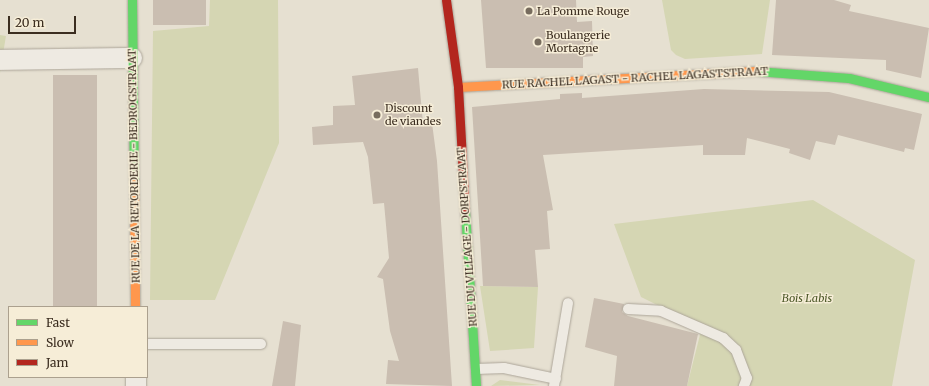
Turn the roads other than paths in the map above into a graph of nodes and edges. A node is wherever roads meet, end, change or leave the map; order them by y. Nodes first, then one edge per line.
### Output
1 (132, 0) edge
2 (446, 0) edge
3 (132, 58) junction
4 (0, 60) edge
5 (458, 87) junction
6 (929, 97) edge
7 (568, 303) dead end
8 (135, 306) edge
9 (628, 309) dead end
10 (148, 344) edge
11 (261, 344) dead end
12 (476, 369) junction
13 (555, 382) edge
14 (476, 386) edge
15 (744, 386) edge

1 - 3 street, RUE DE LA RETORDERIE - BEDROGSTRAAT
2 - 5 street, RUE DU VILLAGE - DORPSTRAAT
3 - 4 street
3 - 8 street, RUE DE LA RETORDERIE - BEDROGSTRAAT
5 - 6 street, RUE RACHEL LAGAST - RACHEL LAGASTSTRAAT
5 - 12 street, RUE DU VILLAGE - DORPSTRAAT
7 - 13 lane
9 - 15 lane
10 - 11 lane
12 - 13 lane
12 - 14 street, RUE DU VILLAGE - DORPSTRAAT

